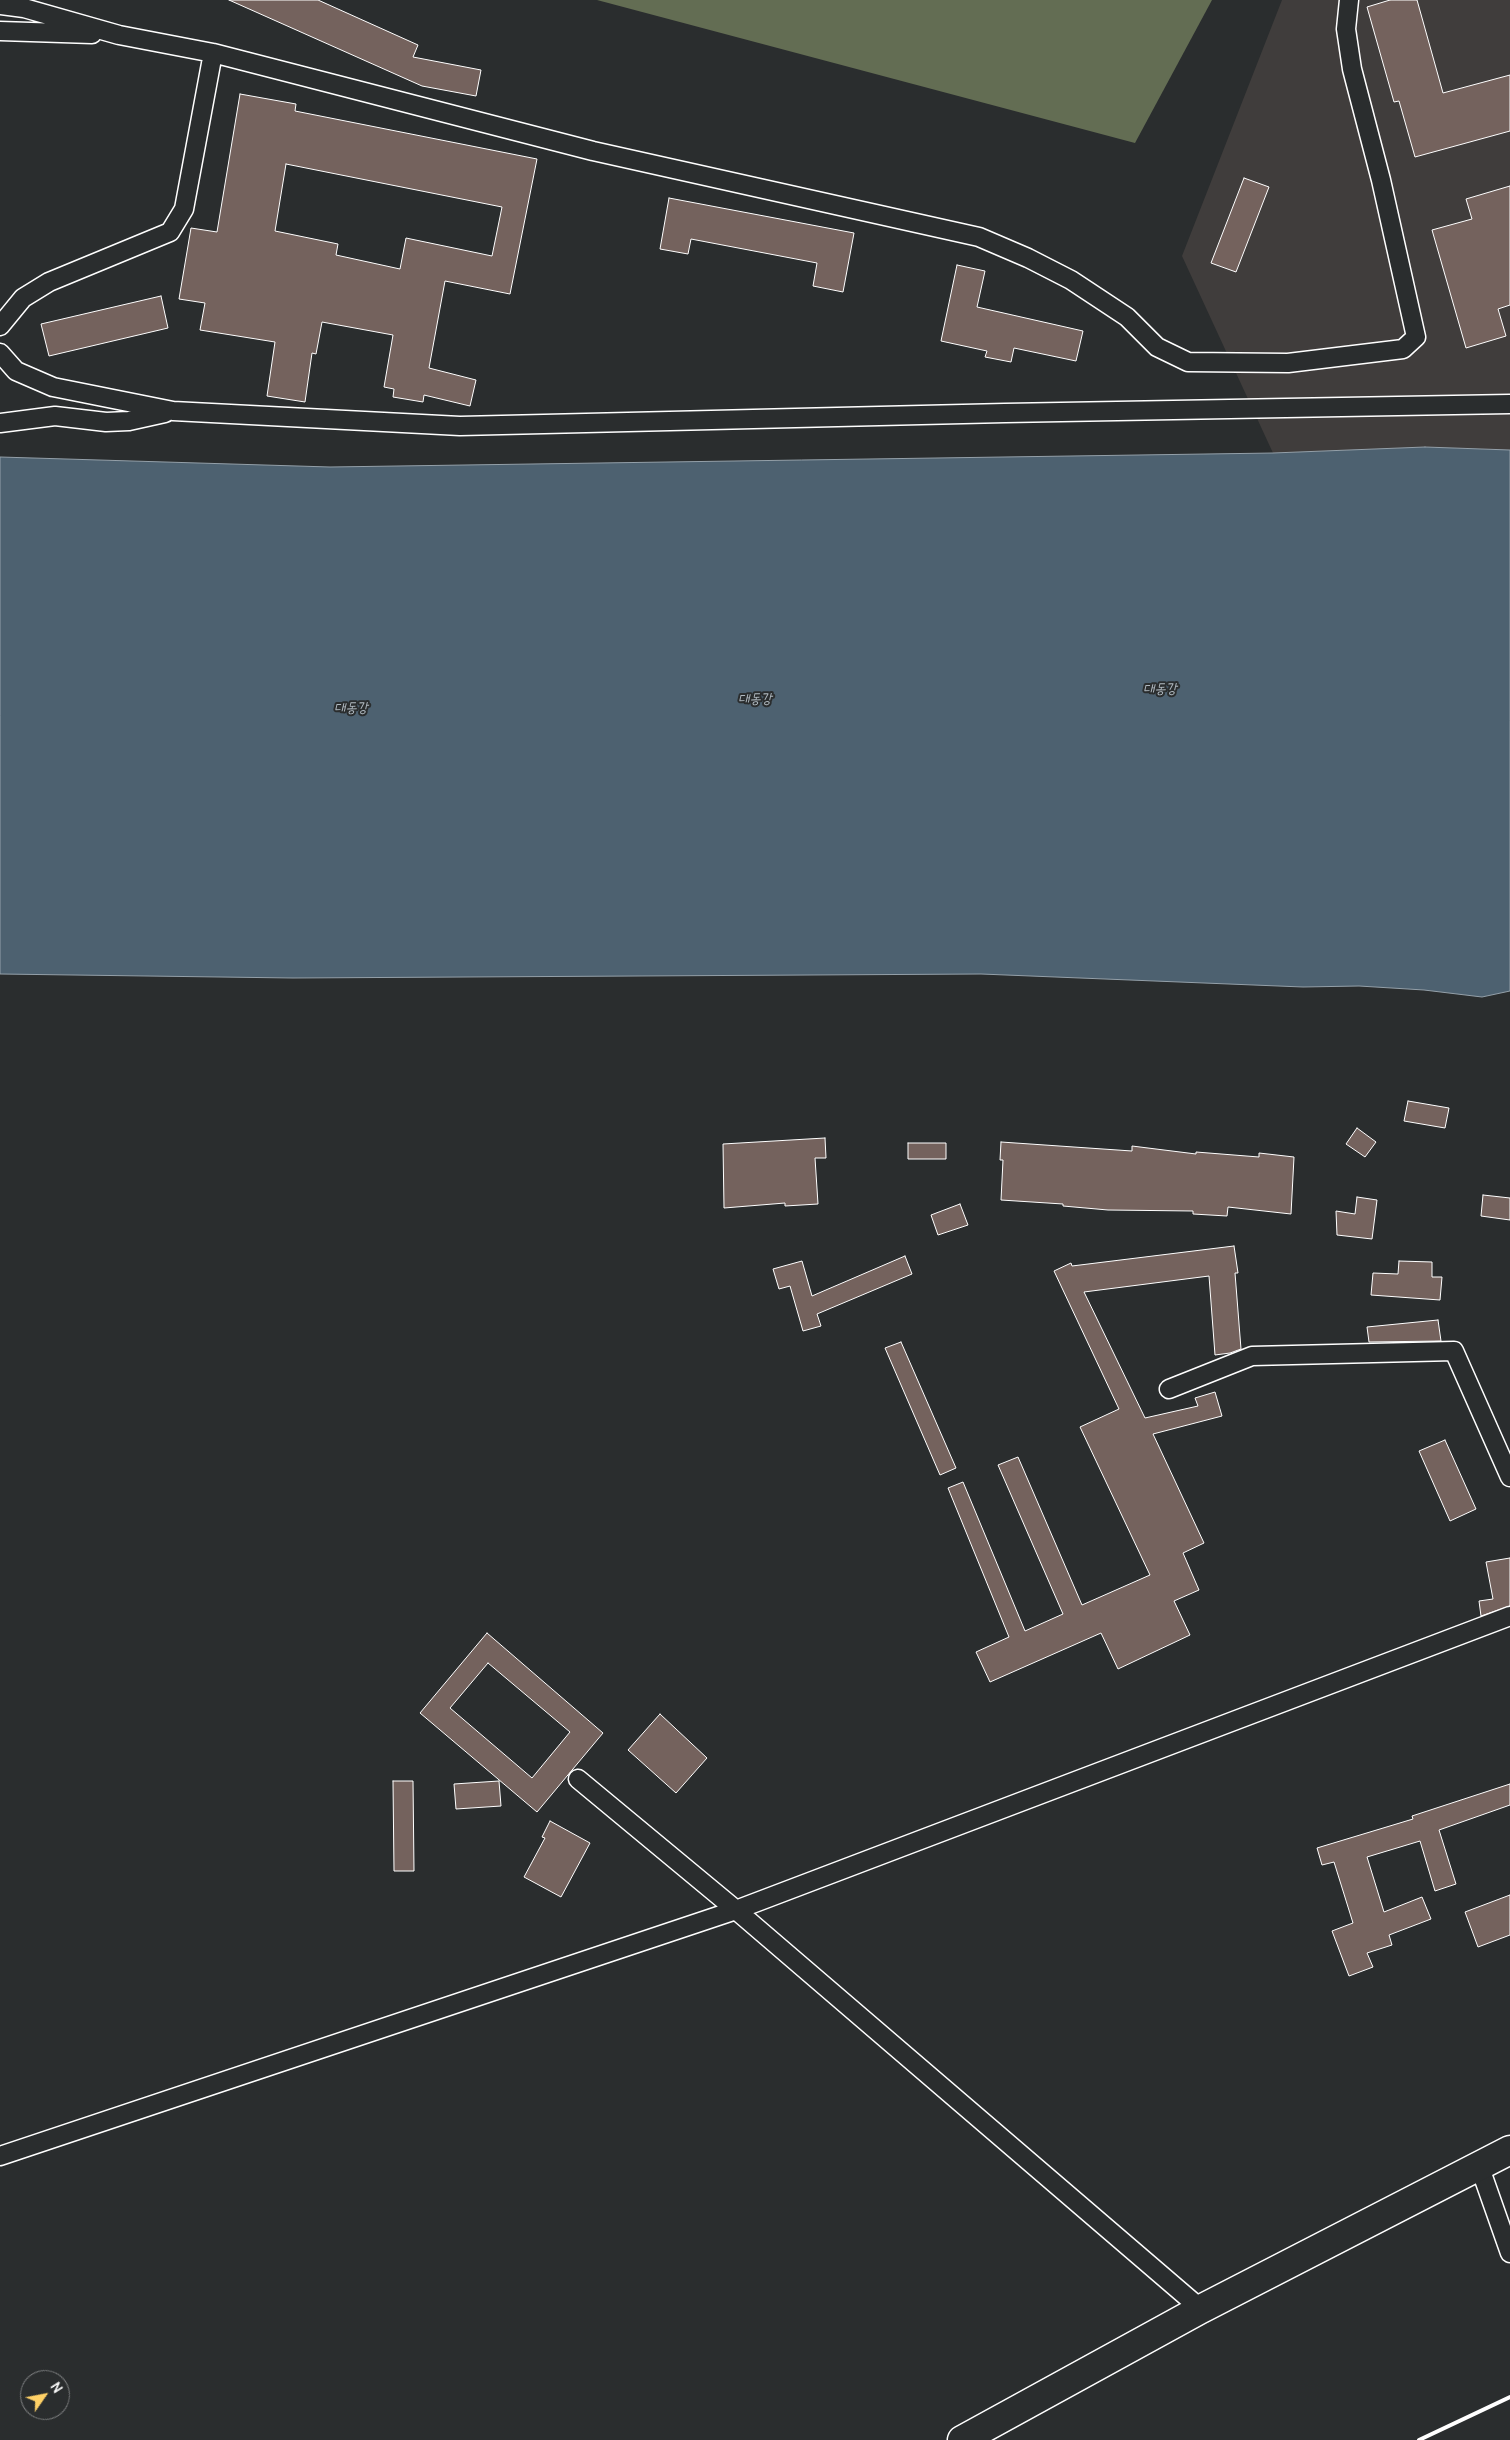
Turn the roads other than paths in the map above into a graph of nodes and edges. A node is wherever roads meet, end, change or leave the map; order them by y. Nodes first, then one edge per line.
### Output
1 (1349, 0) edge
2 (0, 5) edge
3 (0, 30) edge
4 (119, 35) junction
5 (213, 53) junction
6 (0, 326) edge
7 (0, 353) edge
8 (1510, 404) edge
9 (173, 411) junction
10 (0, 423) edge
11 (1168, 1389) dead end
12 (1510, 1477) edge
13 (1510, 1616) edge
14 (578, 1779) dead end
15 (736, 1910) junction
16 (1510, 2150) edge
17 (0, 2156) edge
18 (1478, 2165) junction
19 (1510, 2253) edge
20 (1201, 2309) junction
21 (962, 2440) edge

1 - 5 street
2 - 4 street
3 - 4 street
4 - 5 street
5 - 6 street
7 - 9 street
8 - 9 street
9 - 10 street
11 - 12 street
13 - 15 street
14 - 15 street
15 - 17 street
15 - 20 street
16 - 18 main road
18 - 19 street
18 - 20 main road
20 - 21 main road

